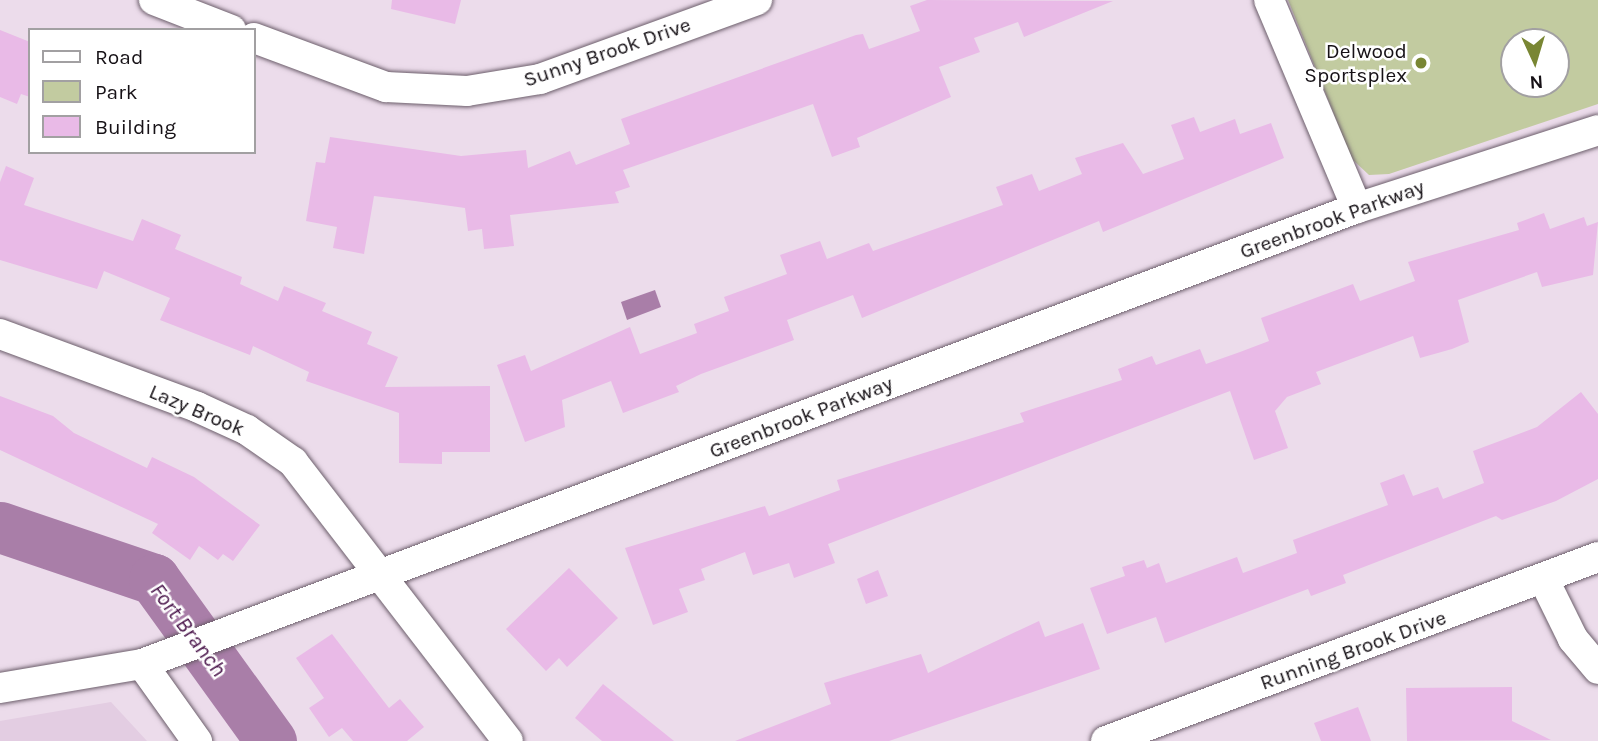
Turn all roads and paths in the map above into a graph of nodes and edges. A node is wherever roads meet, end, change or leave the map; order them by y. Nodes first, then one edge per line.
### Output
1 (154, 0) edge
2 (757, 0) edge
3 (1269, 0) edge
4 (226, 28) edge
5 (256, 39) edge
6 (1598, 130) edge
7 (1357, 208) junction
8 (0, 334) edge
9 (1598, 557) edge
10 (384, 573) junction
11 (1544, 580) junction
12 (155, 659) junction
13 (1598, 669) edge
14 (0, 688) edge
15 (197, 741) edge
16 (508, 741) edge
17 (1106, 741) edge

1 - 4 street
2 - 5 street, Sunny Brook Drive
3 - 7 street
6 - 7 street, Greenbrook Parkway
7 - 10 street, Greenbrook Parkway
8 - 10 street, Lazy Brook
9 - 11 street, Running Brook Drive
10 - 12 street, Greenbrook Parkway
10 - 16 street
11 - 13 street
11 - 17 street, Running Brook Drive
12 - 14 street, Greenbrook Parkway
12 - 15 street

